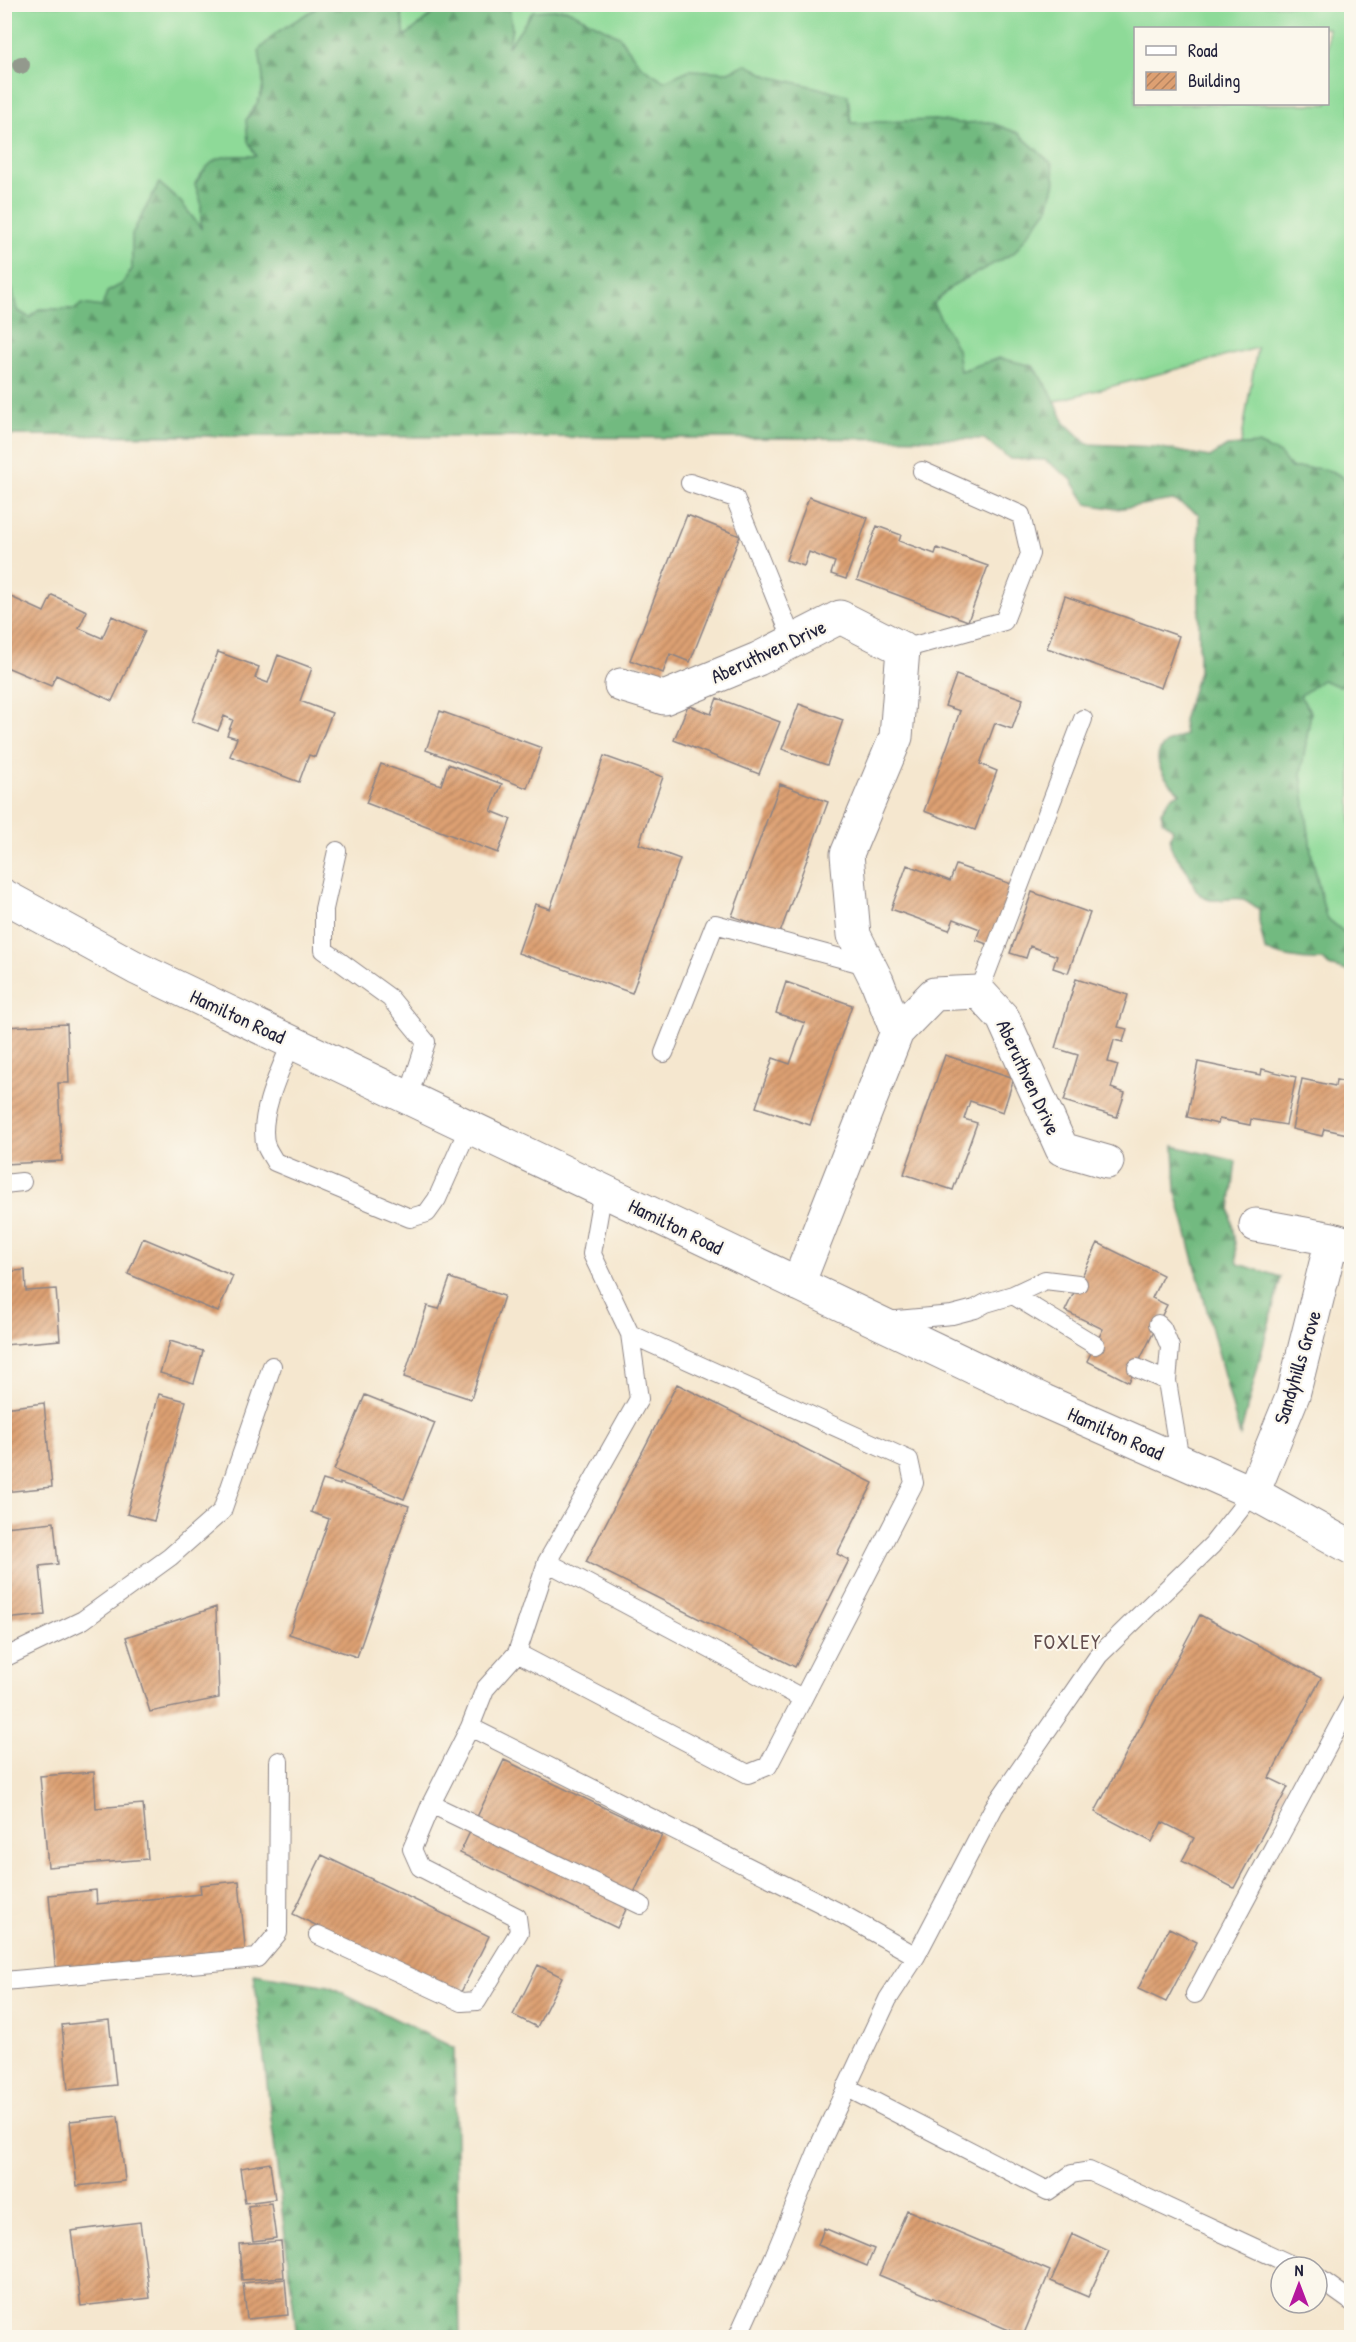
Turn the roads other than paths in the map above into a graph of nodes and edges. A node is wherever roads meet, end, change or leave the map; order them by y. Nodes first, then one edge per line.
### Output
1 (922, 471) dead end
2 (690, 483) dead end
3 (793, 641) junction
4 (903, 649) junction
5 (621, 685) dead end
6 (1083, 718) dead end
7 (337, 851) dead end
8 (4, 896) edge
9 (870, 966) junction
10 (979, 992) junction
11 (897, 1032) junction
12 (291, 1042) junction
13 (664, 1053) dead end
14 (408, 1098) junction
15 (469, 1127) junction
16 (1107, 1162) dead end
17 (603, 1190) junction
18 (1256, 1224) dead end
19 (1342, 1242) edge
20 (798, 1284) junction
21 (1078, 1284) dead end
22 (1013, 1295) junction
23 (878, 1322) junction
24 (1158, 1324) dead end
25 (630, 1334) junction
26 (1095, 1345) dead end
27 (272, 1366) dead end
28 (1137, 1368) dead end
29 (1167, 1381) junction
30 (1180, 1461) junction
31 (1252, 1493) junction
32 (1352, 1548) edge
33 (547, 1562) junction
34 (517, 1653) junction
35 (4, 1658) edge
36 (802, 1698) junction
37 (1352, 1701) edge
38 (470, 1727) junction
39 (279, 1761) dead end
40 (431, 1804) junction
41 (641, 1905) dead end
42 (318, 1935) dead end
43 (916, 1956) junction
44 (4, 1981) edge
45 (1195, 1994) dead end
46 (846, 2087) junction
47 (1270, 2255) edge
48 (1329, 2286) edge
49 (1352, 2302) edge
50 (737, 2337) edge

1 - 4 lane
2 - 3 lane
3 - 4 street, Aberuthven Drive
3 - 5 street, Aberuthven Drive
4 - 9 street
6 - 10 lane
7 - 14 lane
8 - 12 street, Hamilton Road
9 - 11 street
9 - 13 lane
10 - 11 street
10 - 16 street, Aberuthven Drive
11 - 20 street
12 - 14 street, Hamilton Road
12 - 15 lane
14 - 15 street, Hamilton Road
15 - 17 street, Hamilton Road
17 - 20 street, Hamilton Road
17 - 25 lane
18 - 19 street, Sandyhills Grove
19 - 31 street, Sandyhills Grove
20 - 23 street, Hamilton Road
21 - 22 lane
22 - 23 lane
22 - 26 lane
23 - 30 street, Hamilton Road
24 - 29 lane
25 - 33 lane
25 - 36 lane
27 - 35 lane
28 - 29 lane
29 - 30 lane
30 - 31 street, Hamilton Road
31 - 32 street, Hamilton Road
31 - 43 lane
33 - 34 lane
33 - 36 lane
34 - 36 lane
34 - 38 lane
37 - 45 lane
38 - 40 lane
38 - 43 lane
39 - 44 lane
40 - 41 lane
40 - 42 lane
43 - 46 lane
46 - 47 lane
46 - 50 lane
48 - 49 lane

